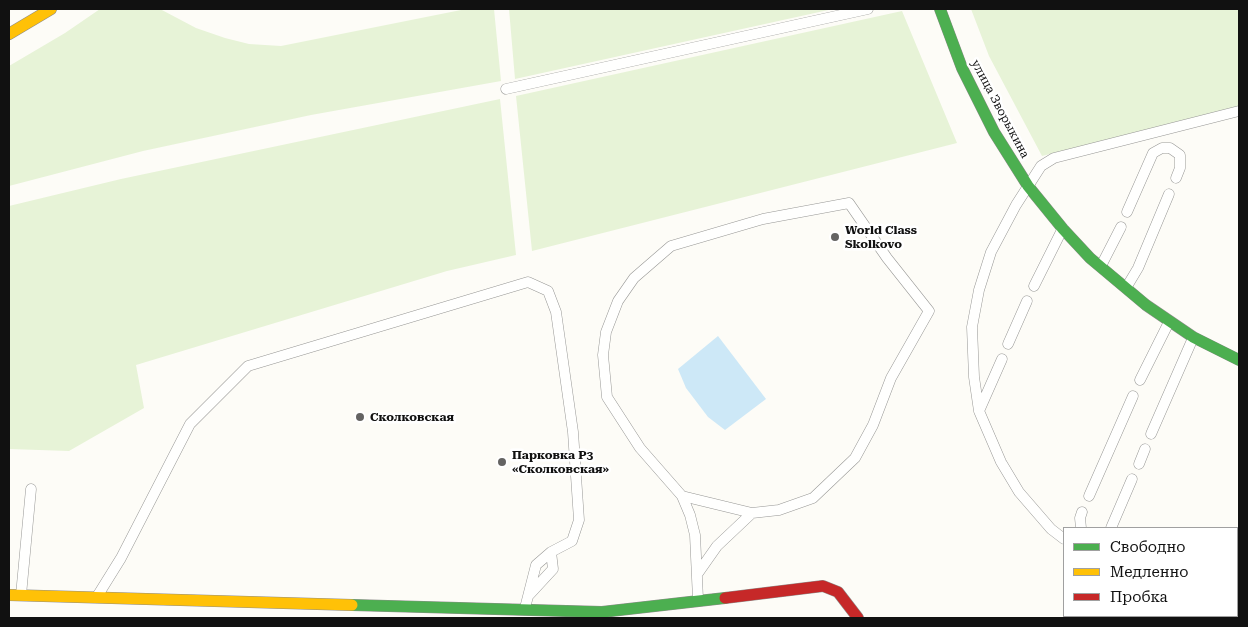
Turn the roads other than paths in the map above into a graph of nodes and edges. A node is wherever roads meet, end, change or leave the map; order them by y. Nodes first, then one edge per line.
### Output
1 (51, 9) edge
2 (868, 9) edge
3 (940, 9) edge
4 (9, 34) edge
5 (506, 88) dead end
6 (1239, 111) edge
7 (1176, 178) dead end
8 (1028, 186) junction
9 (1169, 194) dead end
10 (1128, 212) dead end
11 (1121, 227) dead end
12 (1063, 229) junction
13 (1101, 267) junction
14 (1034, 286) dead end
15 (1126, 288) junction
16 (1027, 301) dead end
17 (1169, 321) junction
18 (1193, 337) junction
19 (1008, 344) dead end
20 (1002, 359) dead end
21 (1239, 360) edge
22 (1140, 380) dead end
23 (1133, 396) dead end
24 (979, 411) junction
25 (1151, 434) dead end
26 (1145, 449) dead end
27 (1139, 464) dead end
28 (1132, 479) dead end
29 (31, 489) dead end
30 (682, 496) junction
31 (1089, 496) dead end
32 (1082, 512) dead end
33 (752, 513) junction
34 (1081, 527) edge
35 (1111, 527) edge
36 (1063, 538) edge
37 (551, 552) junction
38 (698, 573) junction
39 (15, 595) edge
40 (97, 597) junction
41 (698, 599) junction
42 (525, 603) junction
43 (858, 618) edge

1 - 4 street
2 - 5 lane
3 - 8 street, улица Зворыкина
6 - 8 lane
7 - 10 lane
8 - 12 street, улица Зворыкина
8 - 24 lane
9 - 15 lane
11 - 13 lane
12 - 13 street, улица Зворыкина
12 - 14 lane
13 - 15 street, улица Зворыкина
15 - 17 street, улица Зворыкина
16 - 19 lane
17 - 18 street, улица Зворыкина
17 - 22 lane
18 - 21 street, улица Зворыкина
18 - 25 lane
20 - 24 lane
23 - 31 lane
24 - 36 lane
26 - 27 lane
28 - 35 lane
29 - 39 lane
30 - 33 lane
30 - 33 lane
30 - 38 lane
32 - 34 lane
33 - 38 lane
37 - 40 lane
37 - 42 lane
37 - 42 lane
38 - 41 lane
39 - 40 street
40 - 42 street
41 - 42 street
41 - 43 street

